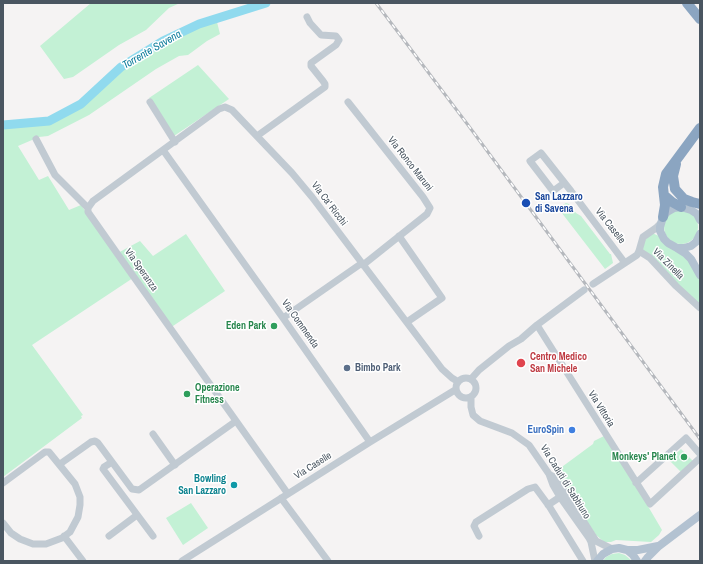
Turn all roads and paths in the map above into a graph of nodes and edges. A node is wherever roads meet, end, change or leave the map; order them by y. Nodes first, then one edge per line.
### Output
1 (687, 3) edge
2 (693, 3) edge
3 (700, 11) edge
4 (307, 17) dead end
5 (700, 19) edge
6 (150, 102) dead end
7 (348, 102) dead end
8 (700, 128) edge
9 (257, 136) junction
10 (36, 139) dead end
11 (174, 142) junction
12 (163, 150) junction
13 (681, 153) junction
14 (564, 183) junction
15 (665, 196) junction
16 (700, 204) edge
17 (681, 207) junction
18 (88, 208) junction
19 (696, 210) edge
20 (662, 220) junction
21 (700, 220) edge
22 (649, 233) junction
23 (399, 236) junction
24 (698, 238) edge
25 (664, 239) junction
26 (677, 248) junction
27 (639, 251) junction
28 (691, 259) junction
29 (625, 263) junction
30 (363, 264) junction
31 (700, 275) edge
32 (593, 284) dead end
33 (584, 290) dead end
34 (700, 308) edge
35 (283, 318) junction
36 (407, 322) junction
37 (537, 325) junction
38 (470, 379) junction
39 (457, 381) junction
40 (455, 390) junction
41 (462, 397) junction
42 (471, 397) junction
43 (471, 407) junction
44 (236, 420) junction
45 (153, 434) dead end
46 (370, 442) junction
47 (700, 454) edge
48 (700, 458) edge
49 (112, 462) junction
50 (60, 464) junction
51 (175, 465) junction
52 (549, 474) junction
53 (3, 483) edge
54 (636, 483) junction
55 (288, 494) junction
56 (560, 497) junction
57 (282, 498) junction
58 (548, 505) junction
59 (700, 515) edge
60 (137, 516) junction
61 (3, 523) edge
62 (64, 536) junction
63 (109, 536) dead end
64 (153, 536) dead end
65 (479, 536) dead end
66 (659, 546) junction
67 (612, 549) junction
68 (627, 550) junction
69 (83, 561) edge
70 (182, 561) edge
71 (328, 561) edge
72 (583, 561) edge
73 (596, 561) edge
74 (637, 561) edge
75 (645, 561) edge

1 - 5 highway
2 - 3 highway
4 - 9 street
6 - 11 street
7 - 23 street, Via Ronco Maruni
8 - 13 highway
9 - 11 street, Via Ca' Ricchi
9 - 30 street, Via Ca' Ricchi
10 - 18 street, Via Speranza
11 - 12 street
12 - 18 street
12 - 35 street, Via Commenda
13 - 15 highway
13 - 16 highway
14 - 14 street, Via Caselle
14 - 29 street, Via Caselle
15 - 17 highway
15 - 20 highway
17 - 19 main road
17 - 20 main road, Via Caselle
18 - 44 street, Via Speranza
19 - 21 main road
20 - 22 street, Via Caselle
20 - 25 main road
22 - 25 street
22 - 27 street, Via Caselle
23 - 30 street, Via Ronco Maruni
23 - 36 street
24 - 26 main road
24 - 28 main road
25 - 26 main road
26 - 28 main road
27 - 29 street, Via Caselle
27 - 34 street, Via Zinella
28 - 31 main road
29 - 32 street, Via Caselle
30 - 35 street, Via Ronco Maruni
30 - 36 street, Via Ca' Ricchi
33 - 37 street
35 - 46 street, Via Commenda
36 - 39 street, Via Ca' Ricchi
37 - 38 street
37 - 54 street, Via Vittoria
38 - 39 street
38 - 42 street
39 - 40 street
40 - 41 street
40 - 46 street, Via Caselle
41 - 42 street
41 - 43 street, Via Caduti di Sabbiuno
42 - 43 street
43 - 52 street, Via Caduti di Sabbiuno
44 - 51 street
44 - 55 street, Via Speranza
45 - 51 street
46 - 55 street, Via Caselle
47 - 54 street
48 - 54 street, Via Vittoria
49 - 50 street
49 - 51 street
49 - 60 street
50 - 53 street
50 - 62 street
52 - 56 street, Via Caduti di Sabbiuno
52 - 67 street
55 - 57 street, Via Caselle
56 - 58 street
56 - 73 street, Via Caduti di Sabbiuno
57 - 70 street, Via Caselle
57 - 71 street
58 - 65 street
58 - 72 street
59 - 66 main road
60 - 63 street
60 - 64 street
61 - 62 street
62 - 69 street
66 - 68 main road
66 - 75 main road
67 - 68 main road
67 - 73 main road
68 - 74 main road

